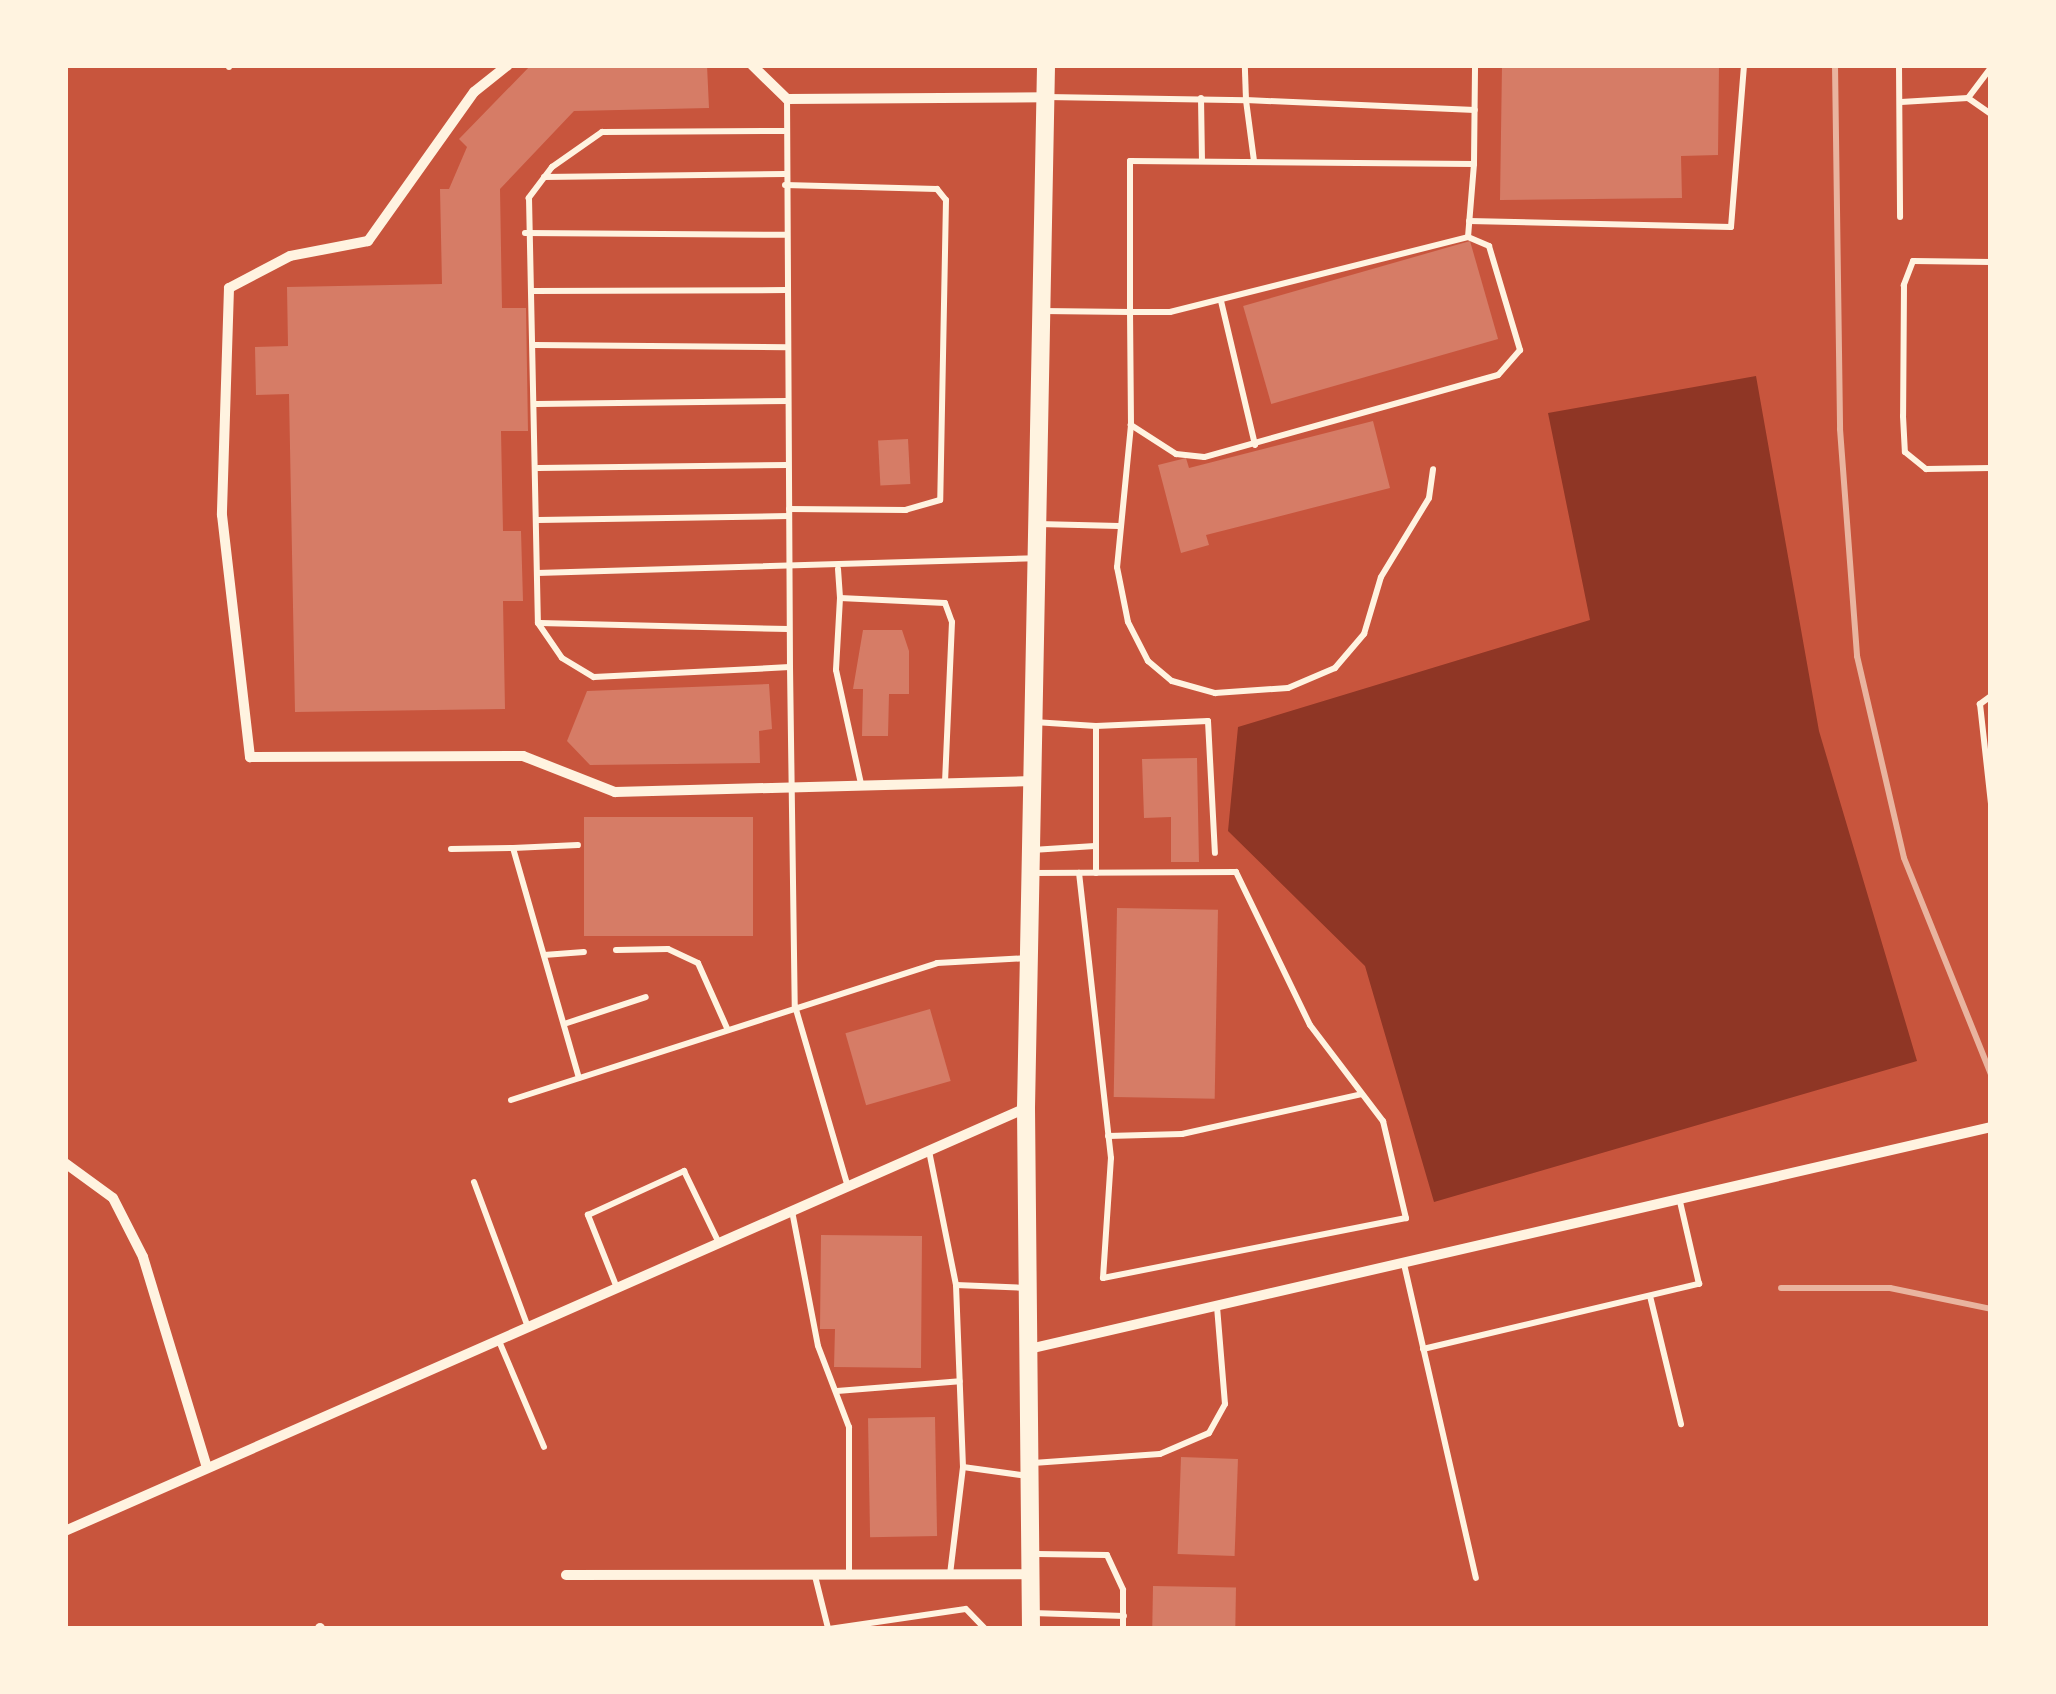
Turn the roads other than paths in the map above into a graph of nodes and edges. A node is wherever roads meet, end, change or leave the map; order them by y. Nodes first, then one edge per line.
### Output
1 (508, 65) edge
2 (752, 65) edge
3 (1046, 65) edge
4 (1245, 65) edge
5 (1476, 65) edge
6 (1744, 65) edge
7 (1899, 65) edge
8 (1991, 67) edge
9 (1046, 97) junction
10 (1201, 98) junction
11 (1968, 98) junction
12 (787, 99) junction
13 (1246, 100) junction
14 (1901, 102) junction
15 (1475, 110) junction
16 (1991, 114) edge
17 (784, 131) junction
18 (1202, 161) junction
19 (1254, 161) junction
20 (1474, 164) junction
21 (785, 174) junction
22 (544, 177) junction
23 (785, 185) junction
24 (1900, 217) dead end
25 (1469, 221) junction
26 (525, 233) junction
27 (786, 235) junction
28 (1468, 237) junction
29 (1991, 262) edge
30 (786, 290) junction
31 (533, 291) junction
32 (1221, 301) junction
33 (1041, 311) junction
34 (1130, 312) junction
35 (535, 345) junction
36 (787, 347) junction
37 (788, 401) junction
38 (536, 404) junction
39 (1130, 425) junction
40 (1254, 445) junction
41 (788, 466) junction
42 (538, 468) junction
43 (1991, 468) edge
44 (1433, 469) dead end
45 (789, 512) junction
46 (538, 520) junction
47 (1036, 524) junction
48 (1119, 526) junction
49 (1036, 558) junction
50 (838, 569) junction
51 (537, 572) junction
52 (790, 572) junction
53 (840, 598) junction
54 (538, 623) junction
55 (788, 629) junction
56 (790, 667) junction
57 (1991, 696) edge
58 (1033, 722) junction
59 (1096, 726) junction
60 (1032, 781) junction
61 (945, 783) junction
62 (861, 784) junction
63 (793, 786) junction
64 (1991, 804) edge
65 (578, 845) dead end
66 (1096, 846) junction
67 (450, 848) dead end
68 (513, 848) junction
69 (1030, 850) junction
70 (1214, 853) dead end
71 (1030, 873) junction
72 (1079, 873) junction
73 (1096, 873) junction
74 (616, 950) dead end
75 (584, 952) dead end
76 (544, 955) junction
77 (1029, 958) junction
78 (646, 998) dead end
79 (795, 1006) junction
80 (564, 1024) junction
81 (728, 1028) junction
82 (579, 1078) junction
83 (1362, 1094) junction
84 (511, 1100) dead end
85 (1026, 1108) junction
86 (1991, 1127) edge
87 (1108, 1136) junction
88 (929, 1151) junction
89 (65, 1163) edge
90 (474, 1182) dead end
91 (848, 1187) junction
92 (1680, 1202) junction
93 (792, 1211) junction
94 (719, 1243) junction
95 (1404, 1264) junction
96 (956, 1286) junction
97 (617, 1288) junction
98 (1029, 1288) junction
99 (1650, 1296) junction
100 (1217, 1306) junction
101 (528, 1327) junction
102 (499, 1340) junction
103 (1029, 1349) junction
104 (1423, 1349) junction
105 (960, 1381) junction
106 (837, 1391) junction
107 (1680, 1424) dead end
108 (544, 1447) dead end
109 (207, 1468) junction
110 (963, 1468) junction
111 (1034, 1470) junction
112 (65, 1531) edge
113 (1037, 1554) junction
114 (815, 1574) junction
115 (849, 1574) junction
116 (950, 1574) junction
117 (1031, 1574) junction
118 (566, 1575) dead end
119 (1476, 1578) dead end
120 (1124, 1616) junction
121 (1031, 1621) edge
122 (828, 1629) edge
123 (985, 1629) edge
124 (1124, 1629) edge

1 - 63 street
2 - 12 street
3 - 9 main road
4 - 13 lane
5 - 15 lane
6 - 25 lane
7 - 14 lane
8 - 11 lane
9 - 10 lane
9 - 12 street
9 - 33 main road
10 - 13 lane
10 - 18 lane
11 - 14 lane
11 - 16 lane
12 - 17 lane
13 - 15 lane
13 - 19 lane
14 - 24 lane
15 - 20 lane
17 - 21 lane
17 - 22 lane
18 - 19 lane
18 - 34 lane
19 - 20 lane
20 - 25 lane
21 - 22 lane
21 - 23 lane
22 - 26 lane
23 - 27 lane
23 - 45 lane
25 - 28 lane
26 - 27 lane
26 - 31 lane
27 - 30 lane
28 - 32 lane
28 - 40 lane
29 - 43 lane
30 - 31 lane
30 - 36 lane
31 - 35 lane
32 - 34 lane
32 - 40 lane
33 - 34 lane
33 - 47 main road
34 - 39 lane
35 - 36 lane
35 - 38 lane
36 - 37 lane
37 - 38 lane
37 - 41 lane
38 - 42 lane
39 - 40 lane
39 - 48 lane
41 - 42 lane
41 - 45 lane
42 - 46 lane
44 - 48 lane
45 - 46 lane
45 - 52 lane
46 - 51 lane
47 - 48 lane
47 - 49 main road
49 - 50 lane
49 - 58 main road
50 - 52 lane
50 - 53 lane
51 - 52 lane
51 - 54 lane
52 - 55 lane
53 - 61 lane
53 - 62 lane
54 - 55 lane
54 - 56 lane
55 - 56 lane
56 - 63 lane
57 - 64 lane
58 - 59 lane
58 - 60 main road
59 - 66 lane
59 - 70 lane
60 - 61 street
60 - 69 main road
61 - 62 street
62 - 63 street
63 - 79 lane
65 - 68 lane
66 - 69 lane
66 - 73 lane
67 - 68 lane
68 - 76 lane
69 - 71 main road
71 - 72 lane
71 - 77 main road
72 - 73 lane
72 - 87 lane
73 - 83 lane
74 - 81 lane
75 - 76 lane
76 - 80 lane
77 - 79 lane
77 - 85 main road
78 - 80 lane
79 - 81 lane
79 - 91 lane
80 - 82 lane
81 - 82 lane
82 - 84 lane
83 - 87 lane
83 - 87 lane
85 - 88 street
85 - 98 main road
86 - 92 street
88 - 91 street
88 - 96 lane
89 - 109 street
90 - 101 lane
91 - 93 street
92 - 95 street
92 - 99 lane
93 - 94 street
93 - 106 lane
94 - 97 street
94 - 97 lane
95 - 100 street
95 - 104 lane
96 - 98 lane
96 - 105 lane
97 - 101 street
98 - 103 main road
99 - 104 lane
99 - 107 lane
100 - 103 street
100 - 111 lane
101 - 102 street
102 - 108 lane
102 - 109 street
103 - 111 main road
104 - 119 lane
105 - 106 lane
105 - 110 lane
106 - 115 lane
109 - 112 street
110 - 111 lane
110 - 116 lane
111 - 113 main road
113 - 117 main road
113 - 120 lane
114 - 115 street
114 - 118 street
114 - 122 lane
115 - 116 street
116 - 117 street
117 - 121 main road
120 - 121 lane
120 - 124 lane
122 - 123 lane

